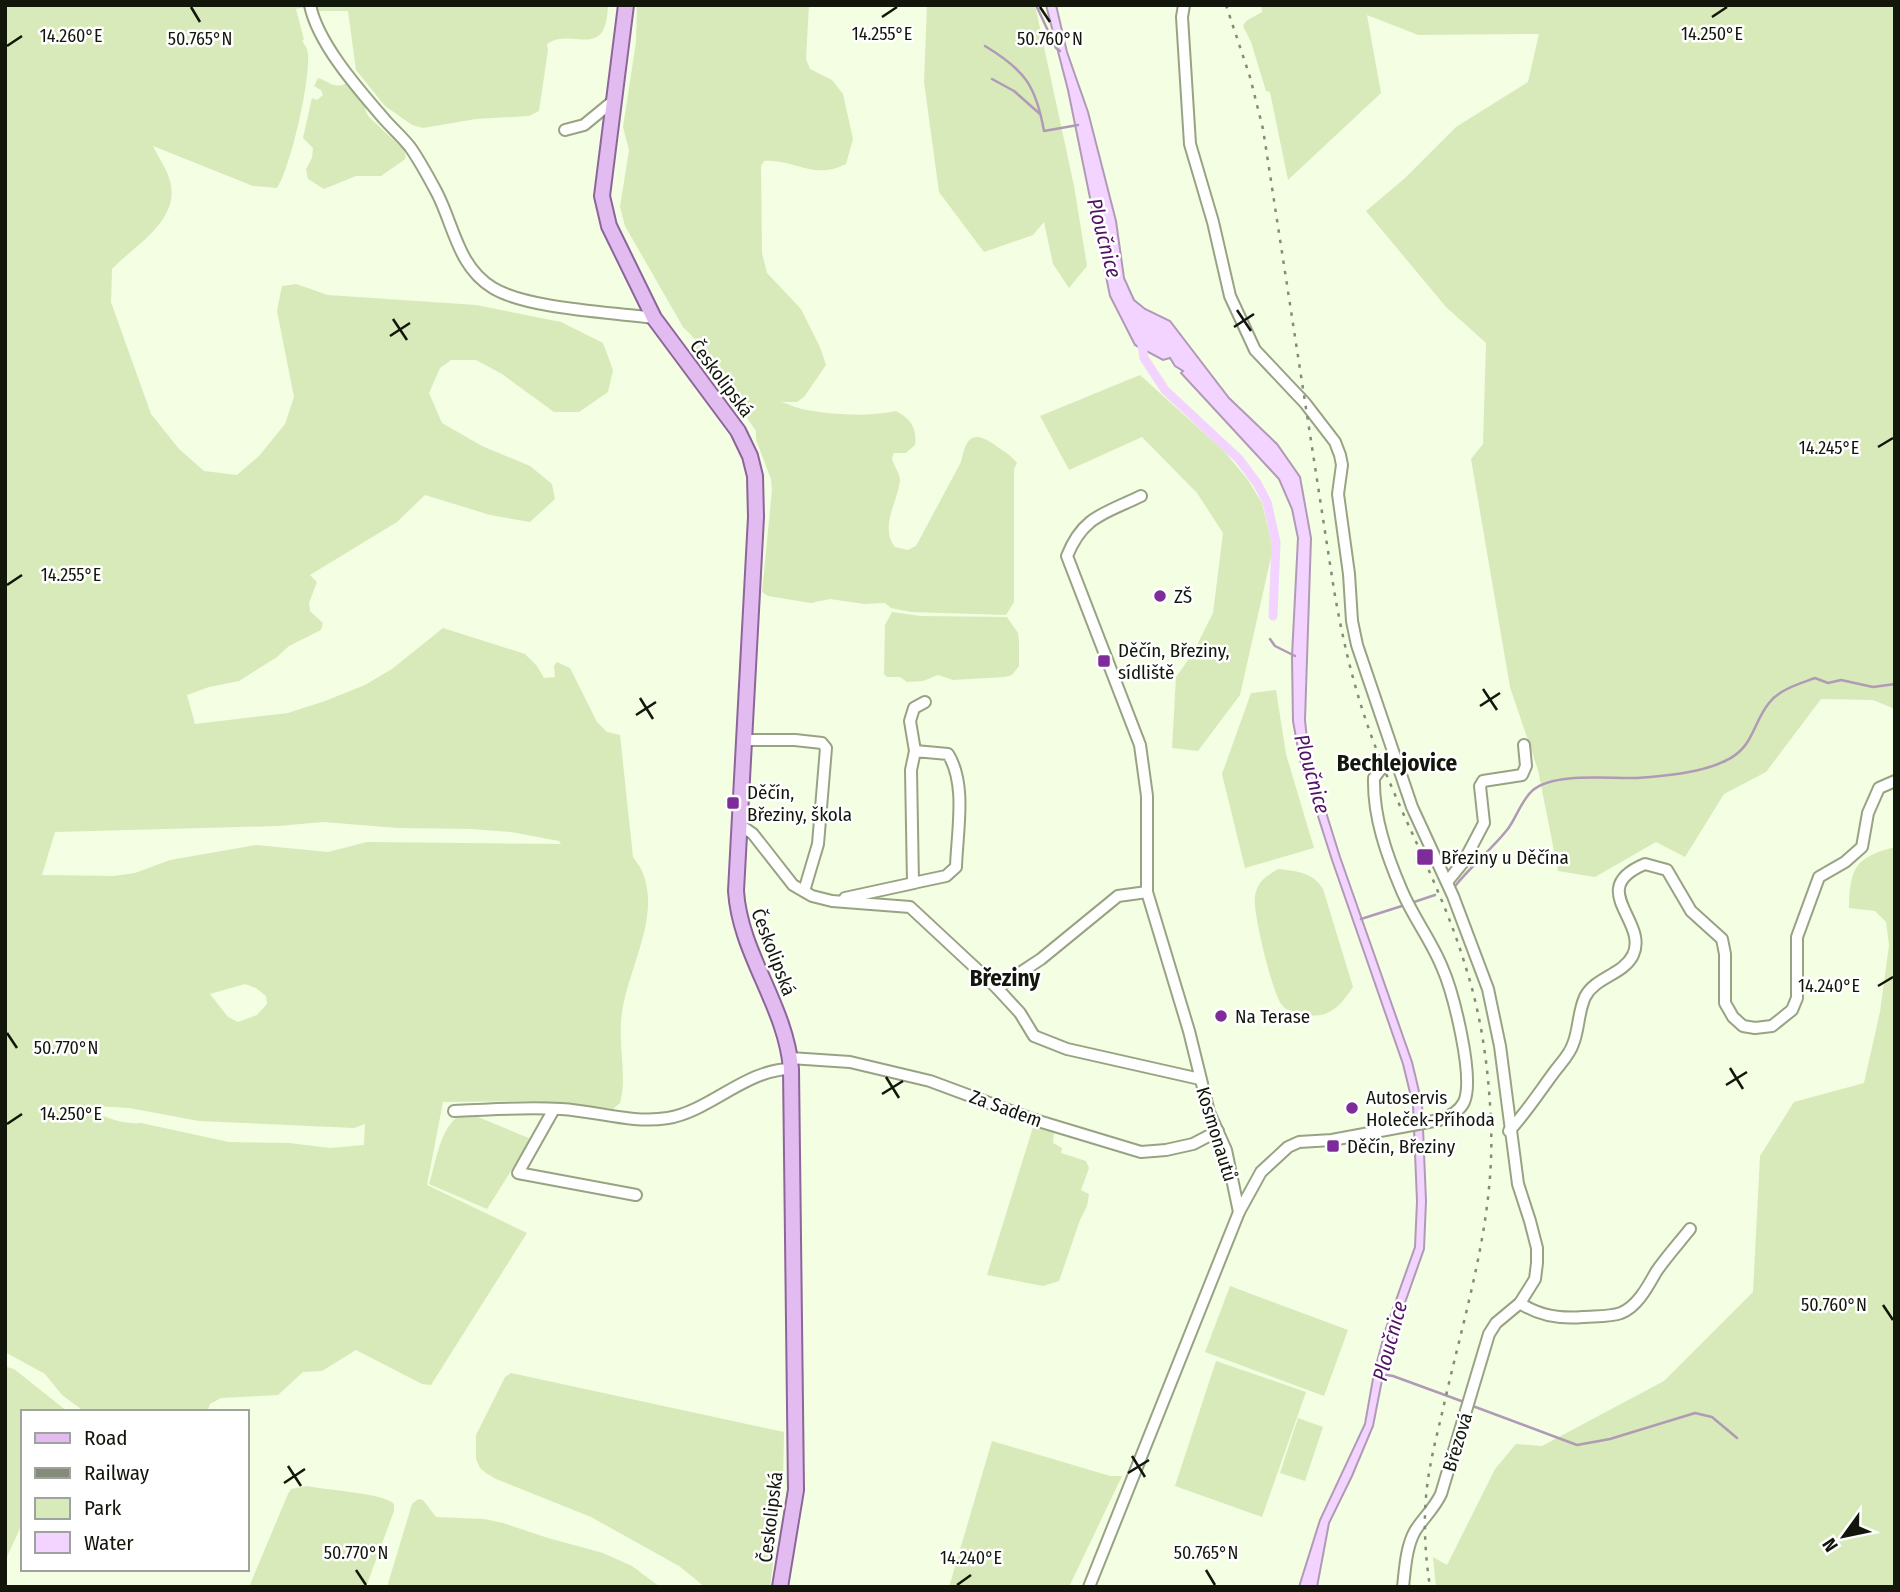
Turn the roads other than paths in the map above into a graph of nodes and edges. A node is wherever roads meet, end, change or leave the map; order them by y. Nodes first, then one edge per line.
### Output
1 (310, 5) edge
2 (626, 5) edge
3 (1184, 5) edge
4 (612, 102) junction
5 (565, 130) dead end
6 (654, 318) junction
7 (1141, 496) dead end
8 (925, 702) dead end
9 (743, 740) junction
10 (1524, 745) dead end
11 (915, 751) junction
12 (1396, 762) junction
13 (1895, 781) edge
14 (739, 824) junction
15 (1447, 882) junction
16 (914, 883) junction
17 (804, 891) junction
18 (1147, 892) junction
19 (832, 901) junction
20 (997, 988) junction
21 (791, 1063) junction
22 (1200, 1079) junction
23 (554, 1109) junction
24 (454, 1111) dead end
25 (1218, 1131) junction
26 (1509, 1131) junction
27 (1232, 1180) junction
28 (1253, 1184) junction
29 (636, 1195) dead end
30 (1239, 1212) junction
31 (1690, 1229) dead end
32 (1520, 1303) junction
33 (780, 1587) edge
34 (1090, 1587) edge
35 (1403, 1587) edge

1 - 6 street
2 - 4 main road, Českolipská
3 - 12 street
4 - 5 street
4 - 6 main road, Českolipská
6 - 9 main road, Českolipská
7 - 18 street, Kosmonautů
8 - 11 street
9 - 14 main road, Českolipská
9 - 17 street
10 - 15 street
11 - 16 street
11 - 16 street
12 - 15 street
12 - 28 street
13 - 26 street
14 - 17 street
14 - 21 main road, Českolipská
15 - 26 street
16 - 19 street
17 - 19 street
18 - 20 street
18 - 22 street, Kosmonautů
19 - 20 street
20 - 22 street
21 - 23 street, Za Sadem
21 - 25 street, Za Sadem
21 - 33 main road, Českolipská
22 - 25 street, Kosmonautů
23 - 24 street, Za Sadem
23 - 29 street
25 - 27 street, Kosmonautů
26 - 32 street
27 - 28 street
27 - 30 street, Kosmonautů
28 - 30 street
30 - 34 street
31 - 32 street
32 - 35 street, Březová

